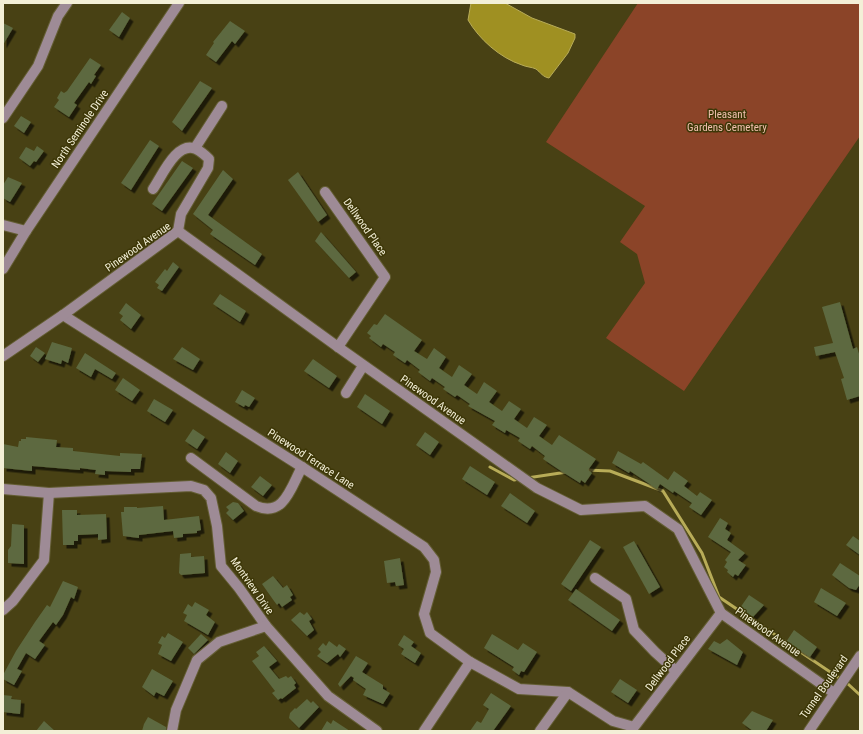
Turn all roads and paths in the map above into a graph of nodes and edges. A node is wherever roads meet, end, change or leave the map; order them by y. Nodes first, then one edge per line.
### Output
1 (67, 3) edge
2 (179, 3) edge
3 (222, 106) dead end
4 (3, 118) edge
5 (195, 148) junction
6 (153, 189) dead end
7 (325, 192) dead end
8 (3, 225) edge
9 (178, 230) junction
10 (26, 231) junction
11 (3, 269) edge
12 (64, 315) junction
13 (338, 348) junction
14 (3, 356) edge
15 (364, 366) junction
16 (346, 393) dead end
17 (191, 458) dead end
18 (302, 467) junction
19 (3, 489) edge
20 (49, 494) junction
21 (595, 578) dead end
22 (3, 610) edge
23 (721, 613) junction
24 (266, 626) junction
25 (860, 656) edge
26 (470, 662) junction
27 (676, 671) junction
28 (568, 692) junction
29 (834, 693) junction
30 (172, 731) edge
31 (377, 731) edge
32 (424, 731) edge
33 (540, 731) edge
34 (809, 731) edge

1 - 4 street
2 - 10 street, North Seminole Drive
3 - 5 street
5 - 6 street
5 - 9 street
7 - 13 street, Dellwood Place
8 - 10 street
9 - 12 street, Pinewood Avenue
9 - 13 street, Pinewood Avenue
10 - 11 street, North Seminole Drive
12 - 14 street, Pinewood Avenue
12 - 18 street, Pinewood Terrace Lane
13 - 15 street, Pinewood Avenue
15 - 16 street
15 - 23 street, Pinewood Avenue
17 - 18 street
18 - 26 street, Pinewood Terrace Lane
19 - 20 street, Montview Drive
20 - 22 street
20 - 24 street, Montview Drive
21 - 27 street
23 - 27 street, Dellwood Place
23 - 29 street, Pinewood Avenue
24 - 30 street
24 - 31 street, Montview Drive
25 - 29 street, Tunnel Boulevard
26 - 28 street
26 - 32 street
27 - 28 street, Dellwood Place
28 - 33 street
29 - 34 street, Tunnel Boulevard

